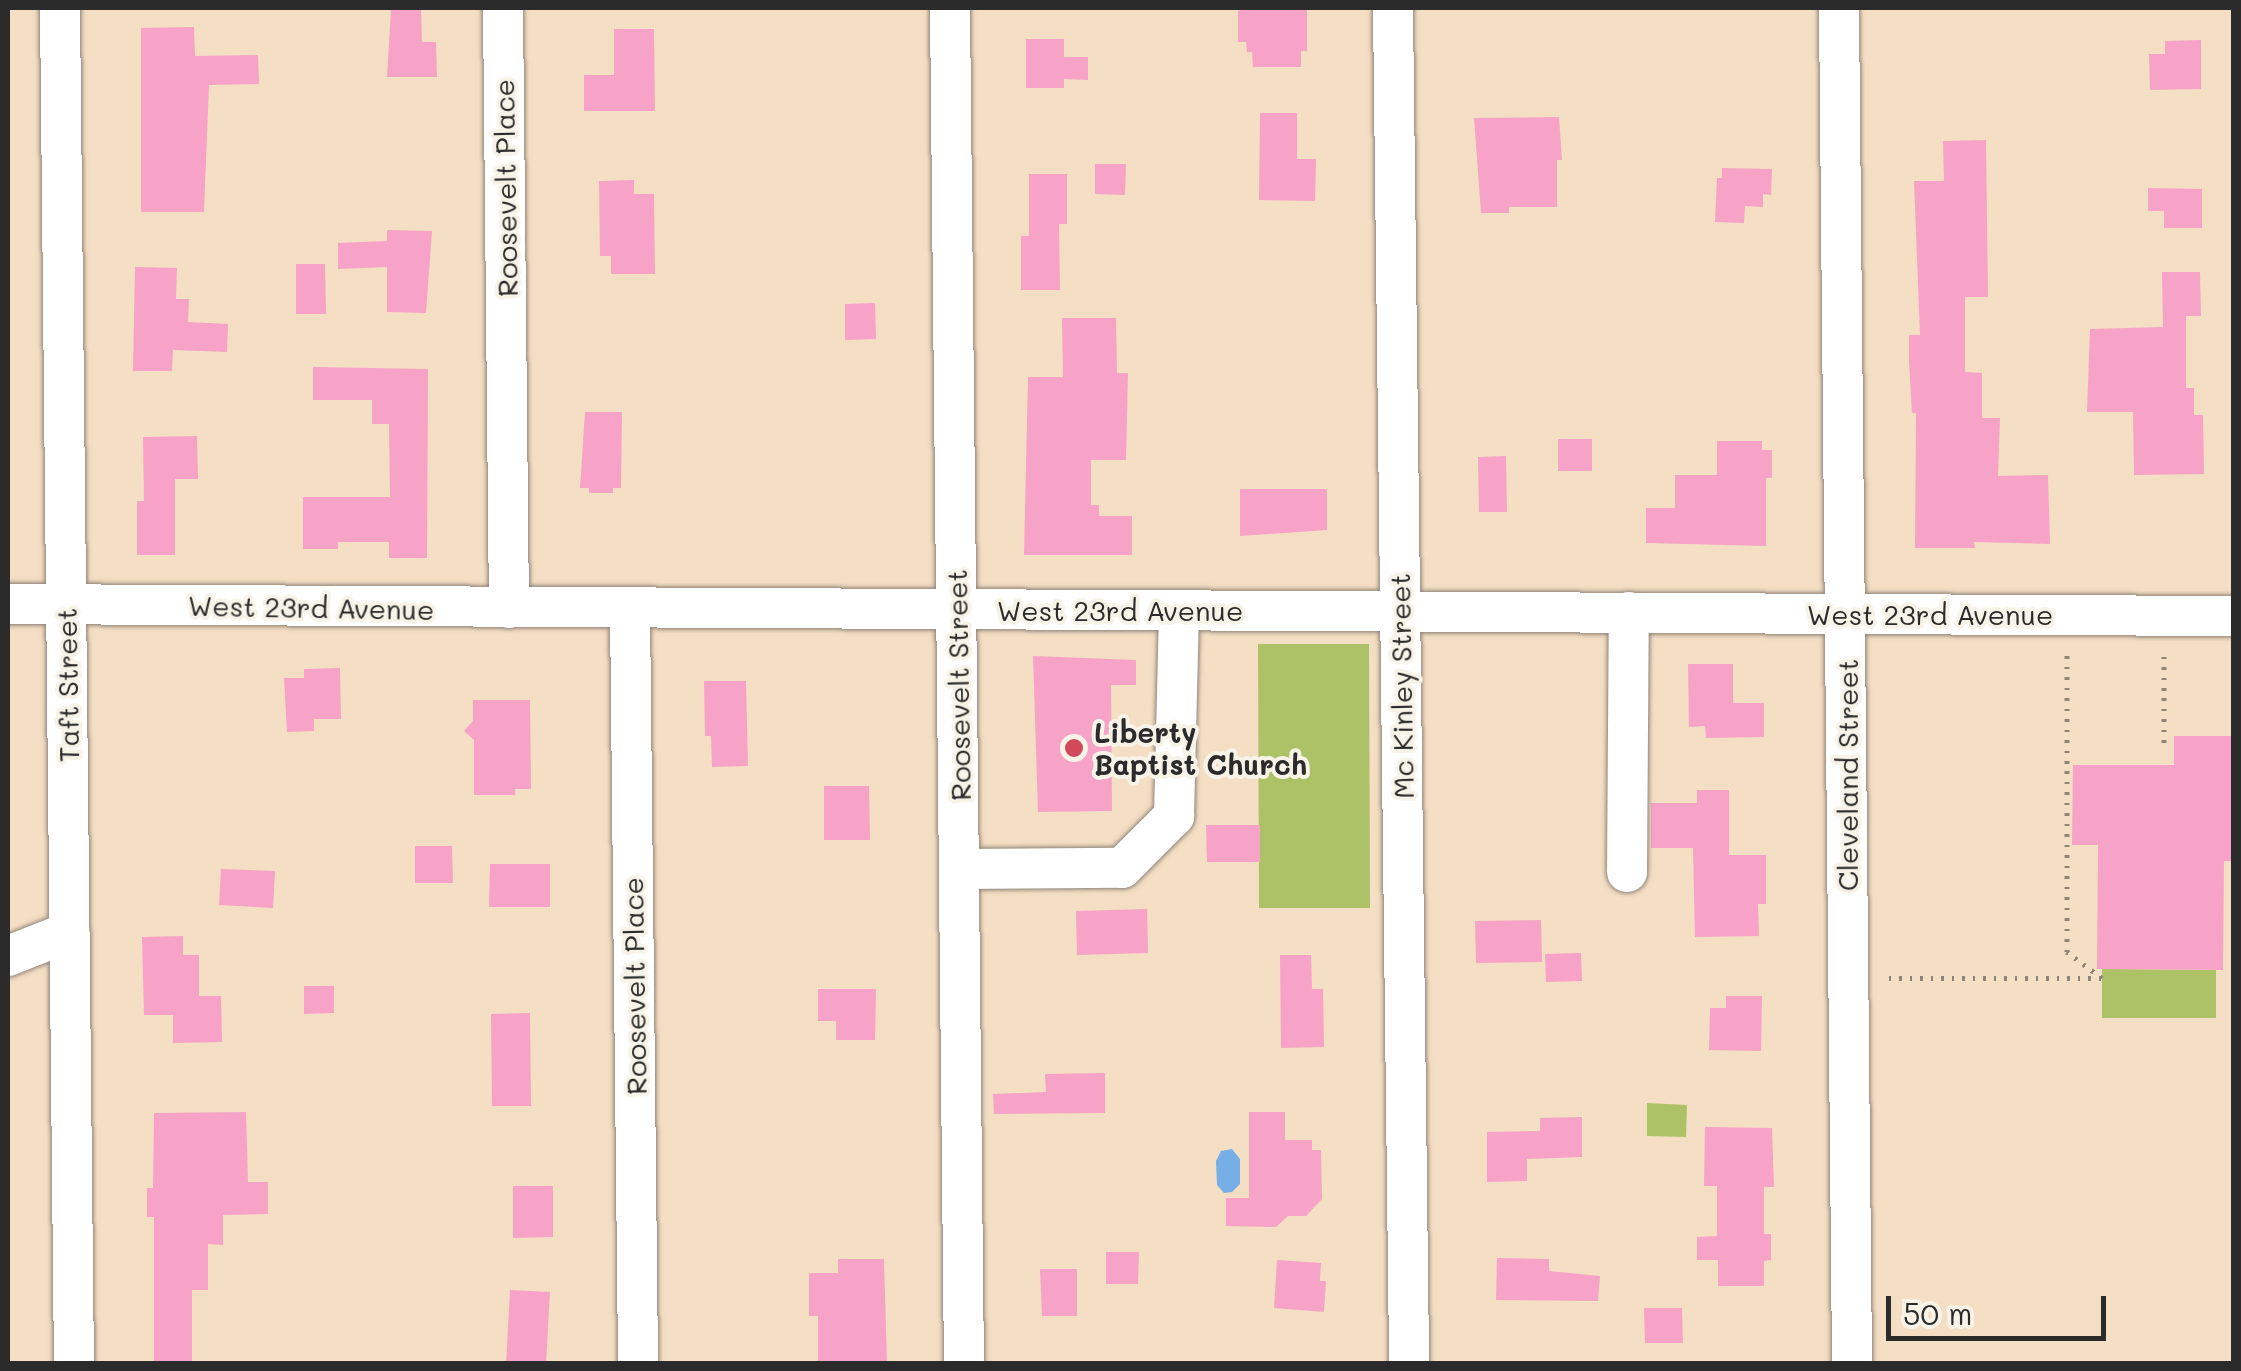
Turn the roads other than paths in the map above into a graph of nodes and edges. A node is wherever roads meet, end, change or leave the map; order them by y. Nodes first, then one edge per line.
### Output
1 (60, 8) edge
2 (502, 8) edge
3 (950, 8) edge
4 (1393, 8) edge
5 (1839, 8) edge
6 (8, 604) edge
7 (66, 604) junction
8 (509, 608) junction
9 (630, 609) junction
10 (957, 609) junction
11 (1179, 610) junction
12 (1400, 611) junction
13 (1629, 612) junction
14 (1846, 613) junction
15 (2234, 616) edge
16 (960, 870) junction
17 (1627, 872) dead end
18 (69, 932) junction
19 (8, 956) edge
20 (74, 1364) edge
21 (638, 1364) edge
22 (964, 1364) edge
23 (1409, 1364) edge
24 (1852, 1364) edge

1 - 7 street, Taft Street
2 - 8 street, Roosevelt Place
3 - 10 street, Roosevelt Street
4 - 12 street, Mc Kinley Street
5 - 14 street, Cleveland Street
6 - 7 street, West 23rd Avenue
7 - 8 street, West 23rd Avenue
7 - 18 street, Taft Street
8 - 9 street, West 23rd Avenue
9 - 10 street, West 23rd Avenue
9 - 21 street, Roosevelt Place
10 - 11 street, West 23rd Avenue
10 - 16 street, Roosevelt Street
11 - 12 street, West 23rd Avenue
11 - 16 street
12 - 13 street, West 23rd Avenue
12 - 23 street, Mc Kinley Street
13 - 14 street, West 23rd Avenue
13 - 17 street
14 - 15 street, West 23rd Avenue
14 - 24 street, Cleveland Street
16 - 22 street, Roosevelt Street
18 - 19 street
18 - 20 street, Taft Street

